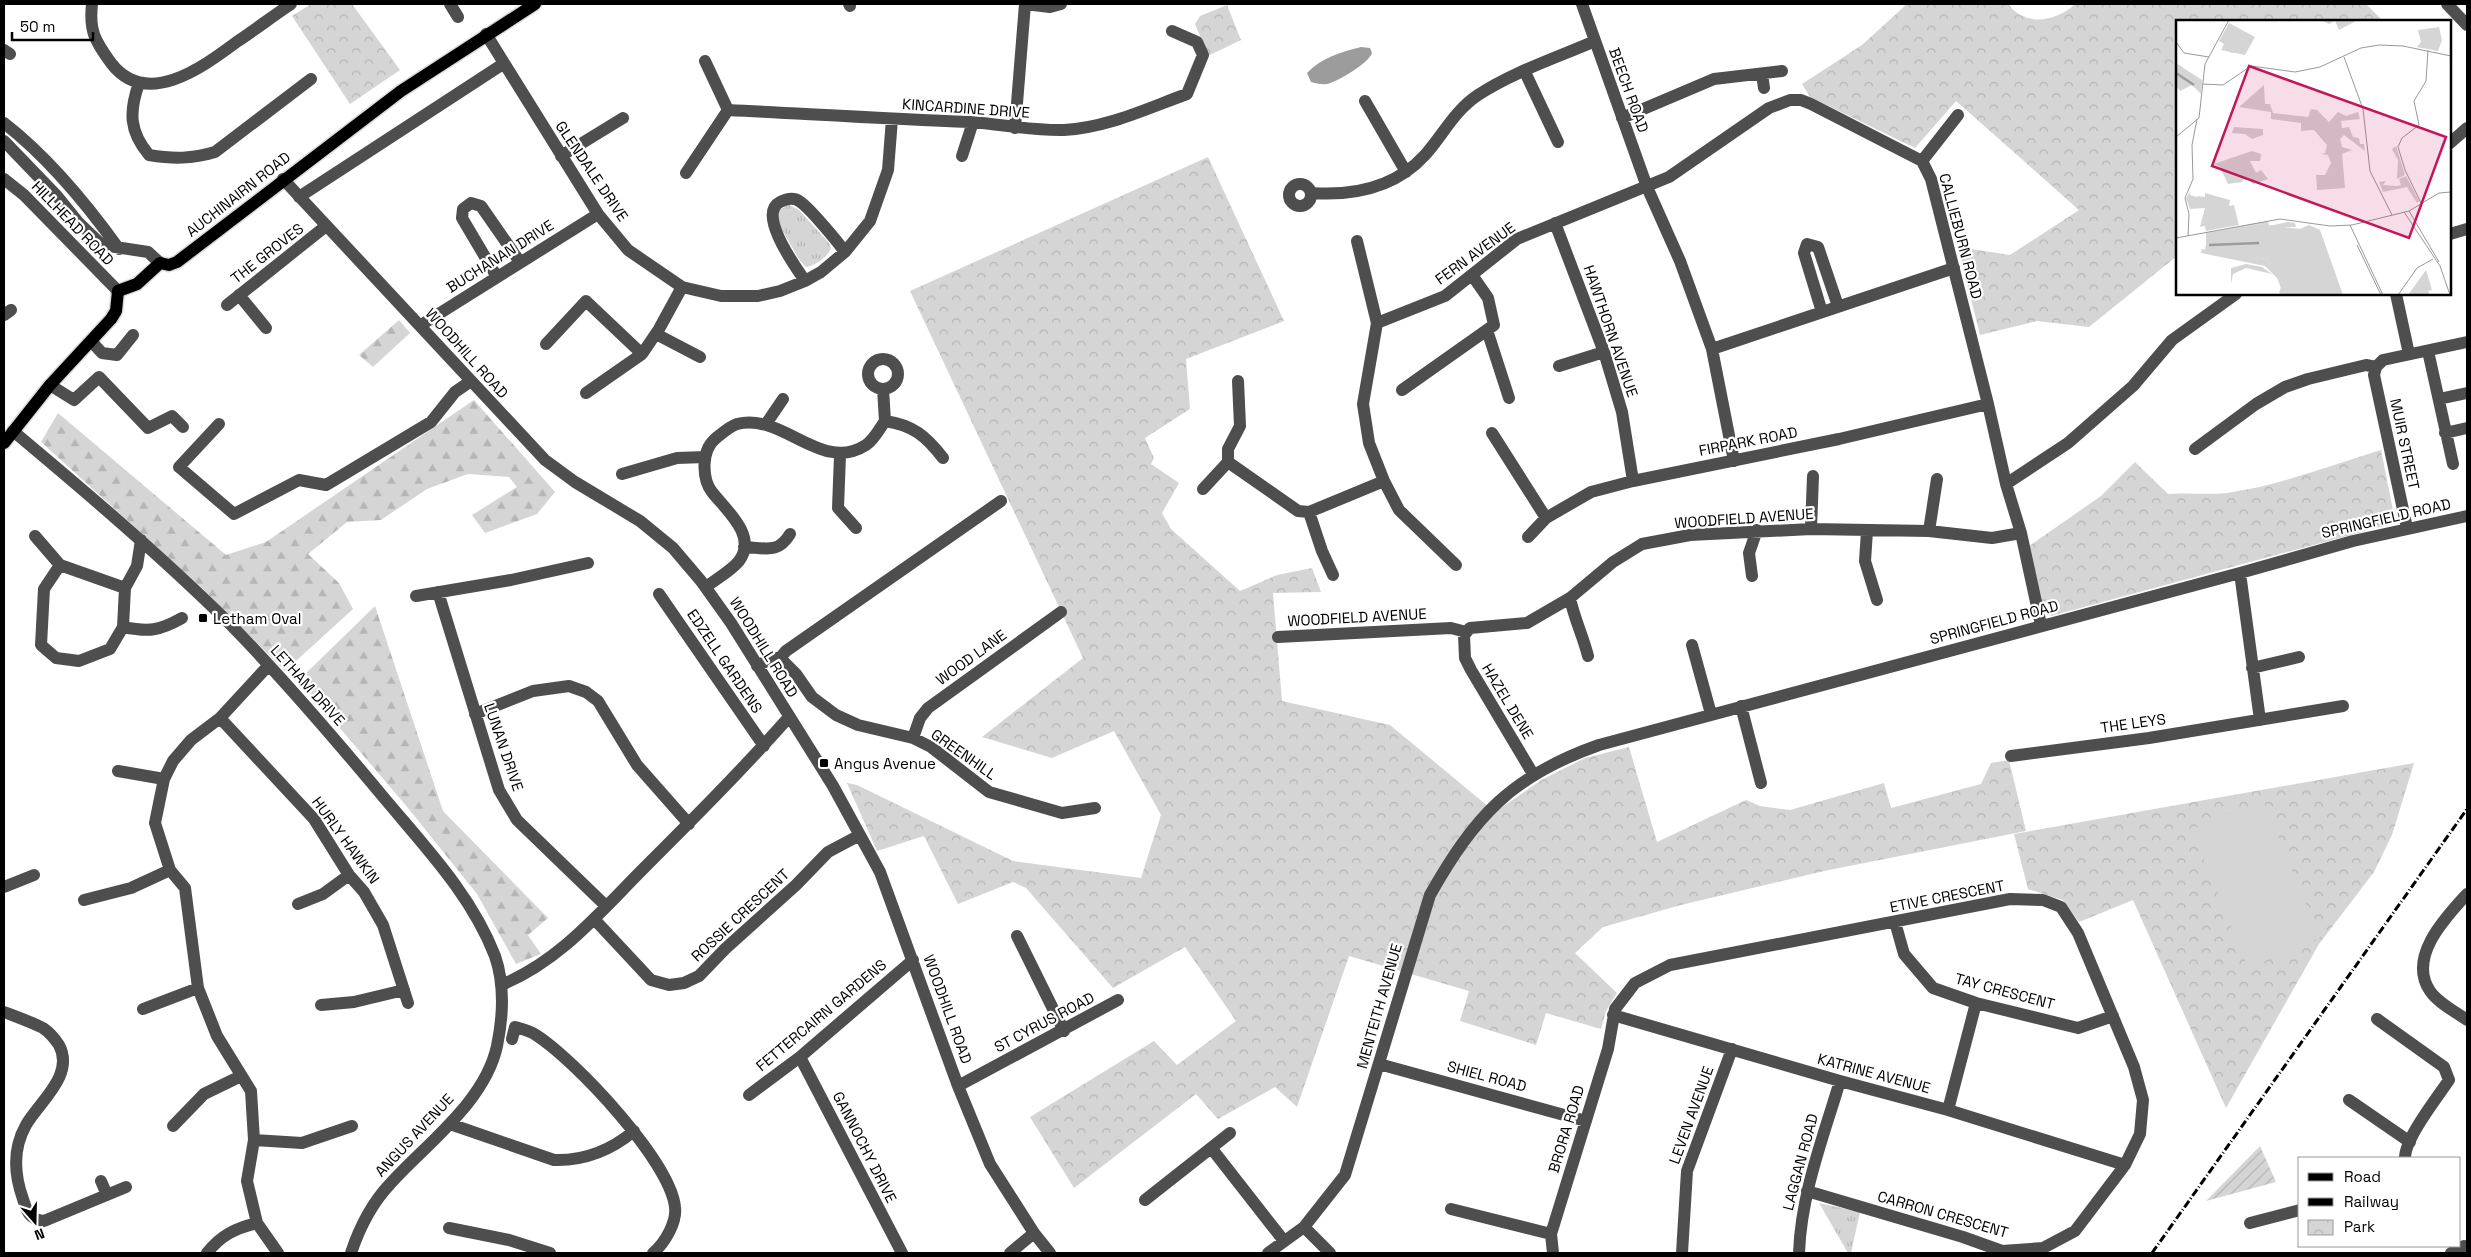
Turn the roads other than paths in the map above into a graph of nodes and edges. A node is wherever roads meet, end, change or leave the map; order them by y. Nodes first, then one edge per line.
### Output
1 (92, 4) edge
2 (291, 4) edge
3 (450, 4) edge
4 (535, 4) edge
5 (1025, 4) edge
6 (1061, 4) edge
7 (1582, 4) edge
8 (2447, 4) edge
9 (458, 17) dead end
10 (2467, 25) edge
11 (1172, 31) dead end
12 (486, 34) junction
13 (1595, 41) junction
14 (705, 61) dead end
15 (503, 64) junction
16 (1782, 71) dead end
17 (1525, 72) junction
18 (1762, 74) junction
19 (312, 79) dead end
20 (138, 83) junction
21 (1764, 88) dead end
22 (1365, 101) dead end
23 (728, 110) junction
24 (1958, 116) dead end
25 (623, 118) dead end
26 (1622, 118) junction
27 (892, 119) junction
28 (973, 122) junction
29 (4, 123) edge
30 (1015, 128) junction
31 (2467, 128) edge
32 (4, 141) edge
33 (1558, 142) dead end
34 (2451, 142) edge
35 (561, 156) junction
36 (962, 156) dead end
37 (1922, 161) junction
38 (1406, 172) junction
39 (686, 173) dead end
40 (4, 178) edge
41 (282, 179) junction
42 (1647, 187) junction
43 (1311, 193) dead end
44 (299, 197) junction
45 (598, 214) junction
46 (1555, 223) junction
47 (326, 226) junction
48 (2467, 229) edge
49 (2451, 234) edge
50 (1357, 241) dead end
51 (119, 249) junction
52 (845, 252) junction
53 (520, 262) junction
54 (160, 263) junction
55 (1954, 268) junction
56 (1472, 275) junction
57 (497, 277) junction
58 (805, 281) junction
59 (682, 287) junction
60 (118, 291) junction
61 (239, 295) junction
62 (2235, 295) edge
63 (2396, 295) edge
64 (227, 304) dead end
65 (1838, 306) junction
66 (1822, 312) junction
67 (1377, 323) junction
68 (421, 325) junction
69 (266, 328) dead end
70 (1487, 330) junction
71 (656, 334) junction
72 (133, 335) dead end
73 (91, 341) junction
74 (2467, 342) edge
75 (546, 344) dead end
76 (1712, 349) junction
77 (2428, 351) junction
78 (1604, 352) junction
79 (642, 354) junction
80 (2409, 354) junction
81 (700, 357) dead end
82 (1559, 366) dead end
83 (2376, 367) junction
84 (1238, 380) dead end
85 (471, 381) junction
86 (50, 385) junction
87 (883, 389) dead end
88 (1402, 390) dead end
89 (586, 393) dead end
90 (2467, 393) edge
91 (1509, 398) dead end
92 (783, 399) dead end
93 (2439, 399) junction
94 (1988, 404) junction
95 (885, 421) junction
96 (219, 424) dead end
97 (766, 424) junction
98 (183, 427) dead end
99 (2467, 428) edge
100 (13, 431) junction
101 (1492, 433) dead end
102 (2446, 433) junction
103 (4, 442) edge
104 (2195, 449) dead end
105 (840, 455) junction
106 (704, 458) junction
107 (943, 458) dead end
108 (1734, 461) junction
109 (1228, 462) junction
110 (2453, 464) dead end
111 (622, 474) dead end
112 (1813, 476) dead end
113 (1937, 479) dead end
114 (1384, 481) junction
115 (1633, 481) junction
116 (2006, 484) junction
117 (1203, 489) dead end
118 (1001, 501) dead end
119 (1309, 512) junction
120 (2467, 516) edge
121 (1546, 518) junction
122 (856, 528) dead end
123 (2407, 528) junction
124 (1811, 529) junction
125 (1757, 530) junction
126 (1867, 531) junction
127 (1929, 531) junction
128 (2021, 533) junction
129 (790, 534) dead end
130 (35, 536) dead end
131 (1528, 537) dead end
132 (141, 540) junction
133 (744, 547) junction
134 (588, 563) dead end
135 (60, 565) junction
136 (1456, 565) dead end
137 (2240, 573) junction
138 (1333, 575) dead end
139 (1752, 576) dead end
140 (706, 587) junction
141 (126, 588) junction
142 (438, 592) junction
143 (659, 594) dead end
144 (416, 596) dead end
145 (1570, 598) junction
146 (1877, 600) dead end
147 (1061, 612) dead end
148 (182, 618) dead end
149 (2041, 626) junction
150 (123, 627) junction
151 (1278, 637) dead end
152 (1465, 637) junction
153 (1692, 645) dead end
154 (1588, 656) dead end
155 (2299, 656) dead end
156 (780, 658) junction
157 (268, 666) junction
158 (757, 666) junction
159 (2252, 668) junction
160 (1741, 706) junction
161 (2342, 706) dead end
162 (475, 714) junction
163 (1711, 714) junction
164 (789, 717) junction
165 (220, 718) junction
166 (2260, 720) junction
167 (913, 738) junction
168 (764, 746) junction
169 (2011, 756) dead end
170 (118, 771) dead end
171 (1533, 774) junction
172 (164, 779) junction
173 (1761, 783) dead end
174 (1095, 808) dead end
175 (689, 824) junction
176 (860, 835) junction
177 (170, 870) junction
178 (34, 875) dead end
179 (349, 875) junction
180 (4, 887) edge
181 (2467, 894) edge
182 (84, 900) dead end
183 (298, 904) dead end
184 (606, 906) junction
185 (594, 920) junction
186 (1895, 922) junction
187 (1017, 936) dead end
188 (913, 960) junction
189 (501, 985) junction
190 (198, 988) junction
191 (404, 990) junction
192 (1118, 1000) dead end
193 (408, 1003) dead end
194 (1976, 1004) junction
195 (321, 1005) dead end
196 (143, 1009) dead end
197 (4, 1012) edge
198 (1613, 1014) junction
199 (2113, 1016) junction
200 (2377, 1019) dead end
201 (2467, 1020) edge
202 (1064, 1031) junction
203 (512, 1039) dead end
204 (1732, 1049) junction
205 (800, 1056) junction
206 (1379, 1064) junction
207 (241, 1076) junction
208 (1840, 1082) junction
209 (958, 1086) junction
210 (749, 1095) dead end
211 (2349, 1100) dead end
212 (1948, 1110) junction
213 (1586, 1120) junction
214 (450, 1124) junction
215 (173, 1126) dead end
216 (352, 1126) dead end
217 (634, 1131) junction
218 (1230, 1133) dead end
219 (254, 1140) junction
220 (2410, 1142) junction
221 (1212, 1148) junction
222 (2405, 1157) edge
223 (2125, 1165) junction
224 (101, 1181) dead end
225 (126, 1187) dead end
226 (1807, 1191) junction
227 (107, 1195) junction
228 (1145, 1200) dead end
229 (1451, 1209) dead end
230 (2298, 1211) edge
231 (257, 1223) junction
232 (2250, 1223) dead end
233 (1304, 1227) junction
234 (449, 1228) dead end
235 (1034, 1233) junction
236 (1551, 1234) junction
237 (1284, 1241) junction
238 (207, 1253) edge
239 (278, 1253) edge
240 (351, 1253) edge
241 (550, 1253) edge
242 (653, 1253) edge
243 (902, 1253) edge
244 (1010, 1253) edge
245 (1050, 1253) edge
246 (1268, 1253) edge
247 (1330, 1253) edge
248 (1553, 1253) edge
249 (1682, 1253) edge
250 (1799, 1253) edge

1 - 20 street
2 - 20 street
3 - 9 street
4 - 12 main road, AUCHINAIRN ROAD
5 - 6 street
5 - 30 street
7 - 13 street, BEECH ROAD
8 - 10 street
11 - 30 street, KINCARDINE DRIVE
12 - 15 street, GLENDALE DRIVE
12 - 41 main road, AUCHINAIRN ROAD
13 - 17 street
13 - 26 street, BEECH ROAD
14 - 23 street
15 - 35 street, GLENDALE DRIVE
15 - 44 street
16 - 18 street
17 - 33 street
17 - 38 street
18 - 21 street
18 - 26 street
19 - 20 street
22 - 38 street
23 - 27 street, KINCARDINE DRIVE
23 - 39 street
24 - 37 street
25 - 35 street
26 - 42 street, BEECH ROAD
27 - 28 street, KINCARDINE DRIVE
27 - 52 street, GLENDALE DRIVE
28 - 30 street, KINCARDINE DRIVE
28 - 36 street
29 - 51 street
31 - 34 street
32 - 51 street
35 - 45 street, GLENDALE DRIVE
37 - 42 street, CALLIEBURN ROAD
37 - 55 street, CALLIEBURN ROAD
38 - 43 street
40 - 60 street, HILLHEAD ROAD
41 - 44 street, WOODHILL ROAD
41 - 54 main road, AUCHINAIRN ROAD
42 - 46 street, FERN AVENUE
42 - 76 street, BEECH ROAD
44 - 47 street, WOODHILL ROAD
45 - 53 street, BUCHANAN DRIVE
45 - 59 street, GLENDALE DRIVE
46 - 56 street, FERN AVENUE
46 - 78 street, HAWTHORN AVENUE
47 - 61 street, THE GROVES
47 - 68 street, WOODHILL ROAD
48 - 49 street
50 - 67 street
51 - 54 street
52 - 58 street, GLENDALE DRIVE
52 - 58 street
53 - 57 street, BUCHANAN DRIVE
53 - 57 street
54 - 60 main road, AUCHINAIRN ROAD
55 - 65 street
55 - 94 street, CALLIEBURN ROAD
56 - 67 street, FERN AVENUE
56 - 70 street
57 - 68 street, BUCHANAN DRIVE
58 - 59 street, GLENDALE DRIVE
59 - 71 street
60 - 73 main road
61 - 64 street, THE GROVES
61 - 69 street
62 - 116 street
63 - 80 street
65 - 66 street
65 - 66 street
66 - 76 street
67 - 114 street
68 - 85 street, WOODHILL ROAD
70 - 88 street
70 - 91 street
71 - 79 street
71 - 81 street
72 - 73 street
73 - 86 main road
74 - 77 street
75 - 79 street
76 - 108 street, BEECH ROAD
77 - 80 street
77 - 93 street
78 - 82 street
78 - 115 street, HAWTHORN AVENUE
79 - 89 street
80 - 83 street
83 - 104 street
83 - 123 street, MUIR STREET
84 - 109 street
85 - 96 street
85 - 140 street, WOODHILL ROAD
86 - 98 street
86 - 100 main road
87 - 95 street
90 - 93 street
92 - 97 street
93 - 102 street
94 - 108 street, FIRPARK ROAD
94 - 116 street, CALLIEBURN ROAD
95 - 105 street
95 - 107 street
97 - 105 street
97 - 106 street
99 - 102 street
100 - 103 main road
100 - 132 street, LETHAM DRIVE
101 - 121 street
102 - 110 street
105 - 122 street
106 - 111 street
106 - 133 street
108 - 115 street, FIRPARK ROAD
109 - 117 street
109 - 119 street
112 - 124 street
113 - 127 street
114 - 119 street
114 - 136 street
115 - 121 street, FIRPARK ROAD
116 - 128 street, CALLIEBURN ROAD
118 - 156 street
119 - 138 street
120 - 123 street, SPRINGFIELD ROAD
121 - 131 street, FIRPARK ROAD
123 - 137 street, SPRINGFIELD ROAD
124 - 125 street, WOODFIELD AVENUE
124 - 126 street, WOODFIELD AVENUE
125 - 139 street
125 - 145 street, WOODFIELD AVENUE
126 - 127 street, WOODFIELD AVENUE
126 - 146 street
127 - 128 street, WOODFIELD AVENUE
128 - 149 street, CALLIEBURN ROAD
129 - 133 street
130 - 135 street
132 - 141 street
132 - 157 street, LETHAM DRIVE
133 - 140 street
134 - 142 street
135 - 141 street
135 - 150 street
137 - 149 street, SPRINGFIELD ROAD
137 - 159 street
140 - 158 street, WOODHILL ROAD
141 - 150 street
142 - 144 street
142 - 162 street, LUNAN DRIVE
143 - 168 street, EDZELL GARDENS
145 - 152 street, WOODFIELD AVENUE
145 - 154 street
147 - 167 street, WOOD LANE
148 - 150 street
149 - 160 street, SPRINGFIELD ROAD
151 - 152 street, WOODFIELD AVENUE
152 - 171 street, HAZEL DENE
153 - 163 street
155 - 159 street
156 - 158 street
156 - 167 street, GREENHILL
157 - 165 street
157 - 189 street, LETHAM DRIVE
158 - 164 street, WOODHILL ROAD
159 - 166 street
160 - 163 street, SPRINGFIELD ROAD
160 - 173 street
161 - 166 street, THE LEYS
162 - 175 street
162 - 184 street, LUNAN DRIVE
163 - 171 street, SPRINGFIELD ROAD
164 - 168 street
164 - 176 street, WOODHILL ROAD
165 - 172 street
165 - 179 street, HURLY HAWKIN
166 - 169 street, THE LEYS
167 - 174 street, GREENHILL
168 - 175 street
170 - 172 street
171 - 206 street, MENTEITH AVENUE
172 - 177 street
175 - 184 street
176 - 185 street, ROSSIE CRESCENT
176 - 188 street, WOODHILL ROAD
177 - 182 street
177 - 190 street
178 - 180 street
179 - 183 street
179 - 191 street, HURLY HAWKIN
181 - 201 street
184 - 185 street
185 - 189 street
186 - 194 street, TAY CRESCENT
186 - 198 street, ETIVE CRESCENT
186 - 199 street, ETIVE CRESCENT
187 - 202 street
188 - 205 street, FETTERCAIRN GARDENS
188 - 209 street, WOODHILL ROAD
189 - 214 street, ANGUS AVENUE
190 - 196 street
190 - 207 street
191 - 193 street, HURLY HAWKIN
191 - 195 street
192 - 202 street, ST CYRUS ROAD
194 - 199 street, TAY CRESCENT
194 - 212 street
197 - 227 street
198 - 204 street, KATRINE AVENUE
198 - 213 street, BRORA ROAD
199 - 223 street, ETIVE CRESCENT
200 - 220 street
202 - 209 street, ST CYRUS ROAD
203 - 217 street
204 - 208 street, KATRINE AVENUE
204 - 249 street, LEVEN AVENUE
205 - 210 street, FETTERCAIRN GARDENS
205 - 243 street, GANNOCHY DRIVE
206 - 213 street, SHIEL ROAD
206 - 233 street, MENTEITH AVENUE
207 - 215 street
207 - 219 street
208 - 212 street, KATRINE AVENUE
208 - 226 street, LAGGAN ROAD
209 - 235 street, WOODHILL ROAD
211 - 220 street
212 - 223 street, KATRINE AVENUE
213 - 236 street, BRORA ROAD
214 - 217 street
214 - 240 street, ANGUS AVENUE
216 - 219 street
217 - 242 street
218 - 221 street
219 - 231 street
220 - 222 street
221 - 228 street
221 - 237 street
223 - 226 street, CARRON CRESCENT
224 - 227 street
225 - 227 street
226 - 250 street, LAGGAN ROAD
229 - 236 street
230 - 232 street
231 - 238 street
231 - 239 street
233 - 237 street, MENTEITH AVENUE
233 - 247 street
234 - 241 street
235 - 244 street
235 - 245 street, WOODHILL ROAD
236 - 248 street, BRORA ROAD
237 - 246 street, MENTEITH AVENUE

